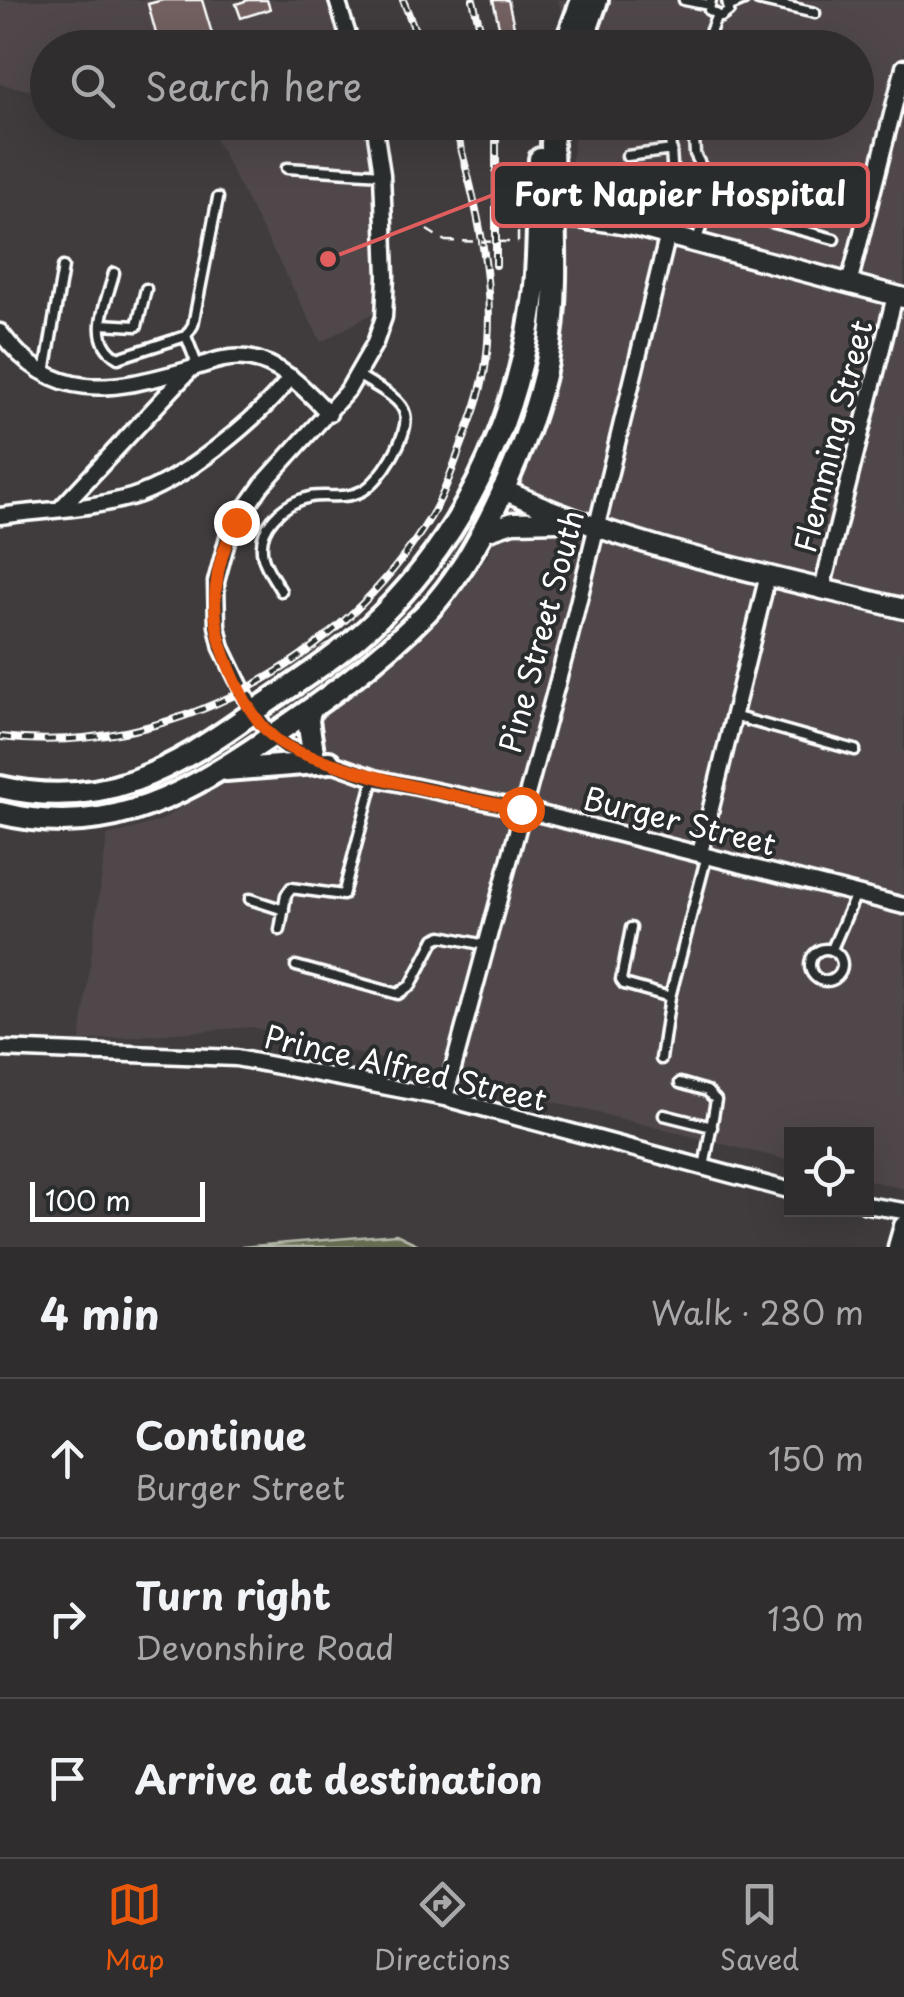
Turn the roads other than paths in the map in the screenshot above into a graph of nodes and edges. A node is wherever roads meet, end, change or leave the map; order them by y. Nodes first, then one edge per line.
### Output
1 (337, 0) edge
2 (582, 0) edge
3 (598, 0) edge
4 (684, 0) edge
5 (744, 0) edge
6 (758, 0) edge
7 (710, 2) edge
8 (728, 3) edge
9 (815, 13) dead end
10 (716, 17) junction
11 (346, 30) edge
12 (571, 30) edge
13 (587, 30) edge
14 (711, 30) edge
15 (904, 66) edge
16 (902, 84) edge
17 (377, 140) edge
18 (542, 140) edge
19 (554, 140) edge
20 (671, 140) edge
21 (694, 140) edge
22 (672, 150) junction
23 (627, 156) dead end
24 (287, 168) dead end
25 (382, 174) junction
26 (705, 175) junction
27 (673, 178) junction
28 (552, 180) junction
29 (626, 183) dead end
30 (726, 186) junction
31 (713, 193) junction
32 (218, 198) dead end
33 (536, 215) junction
34 (590, 218) junction
35 (668, 234) junction
36 (834, 239) dead end
37 (696, 242) junction
38 (63, 267) dead end
39 (114, 273) dead end
40 (849, 284) junction
41 (146, 289) dead end
42 (899, 297) edge
43 (101, 324) junction
44 (0, 332) edge
45 (186, 336) junction
46 (194, 368) junction
47 (45, 373) junction
48 (358, 376) junction
49 (291, 377) junction
50 (328, 414) junction
51 (502, 490) junction
52 (60, 508) junction
53 (0, 516) edge
54 (588, 524) junction
55 (480, 533) junction
56 (768, 575) junction
57 (822, 589) junction
58 (282, 590) dead end
59 (904, 610) edge
60 (310, 710) junction
61 (254, 712) junction
62 (733, 716) junction
63 (272, 736) junction
64 (855, 750) dead end
65 (322, 760) junction
66 (212, 773) junction
67 (374, 778) junction
68 (0, 787) edge
69 (521, 809) junction
70 (0, 813) edge
71 (703, 854) junction
72 (856, 894) junction
73 (250, 900) dead end
74 (904, 906) edge
75 (284, 910) junction
76 (631, 928) dead end
77 (280, 930) dead end
78 (485, 945) junction
79 (832, 949) junction
80 (296, 966) dead end
81 (670, 996) junction
82 (0, 1049) edge
83 (661, 1059) dead end
84 (680, 1082) dead end
85 (445, 1098) junction
86 (664, 1115) dead end
87 (712, 1127) junction
88 (704, 1168) junction
89 (784, 1189) edge
90 (874, 1206) edge
91 (904, 1211) edge
92 (904, 1226) edge
93 (898, 1247) edge

1 - 11 street
2 - 12 main road
3 - 13 main road
4 - 7 lane
5 - 8 lane
6 - 9 lane
7 - 10 lane
8 - 10 lane
10 - 14 lane
15 - 16 street
16 - 40 street
17 - 25 street
18 - 33 main road
19 - 28 main road
20 - 22 lane
21 - 26 lane
22 - 23 lane
22 - 27 lane
24 - 25 lane
25 - 48 street
26 - 27 lane
26 - 30 lane
26 - 31 lane
27 - 29 lane
28 - 33 main road
28 - 34 main road
30 - 31 lane
30 - 36 lane
31 - 37 lane
32 - 45 lane
33 - 34 street
33 - 51 main road
33 - 61 main road
34 - 35 street
35 - 37 street
35 - 54 street, Pine Street South
37 - 40 street
38 - 47 lane
39 - 43 lane
40 - 42 street
41 - 43 lane
42 - 57 street, Flemming Street
43 - 45 lane
44 - 47 street
45 - 46 lane
46 - 47 street
46 - 49 street
46 - 52 street
48 - 50 street
48 - 58 lane
49 - 50 street
49 - 52 street
50 - 61 street
51 - 54 street
51 - 55 main road
52 - 53 street
54 - 55 street
54 - 56 street
54 - 69 street, Pine Street South
55 - 60 main road
56 - 57 street
56 - 62 street
57 - 59 street
60 - 63 main road
60 - 65 main road
61 - 63 street
61 - 68 main road
62 - 64 lane
62 - 71 street
63 - 65 street, Burger Street
63 - 66 main road
65 - 66 main road
65 - 67 street, Burger Street
66 - 70 main road
67 - 69 street, Burger Street
67 - 75 lane
69 - 71 street, Burger Street
69 - 78 street, Pine Street South
71 - 72 street, Burger Street
71 - 81 lane
72 - 74 street, Burger Street
72 - 79 lane
73 - 75 lane
75 - 77 lane
76 - 81 lane
78 - 80 lane
78 - 85 street, Pine Street South
79 - 79 lane
81 - 83 lane
82 - 85 street, Prince Alfred Street
84 - 87 lane
85 - 88 street, Prince Alfred Street
86 - 87 lane
87 - 88 lane
88 - 89 street, Prince Alfred Street
90 - 91 street
92 - 93 street

